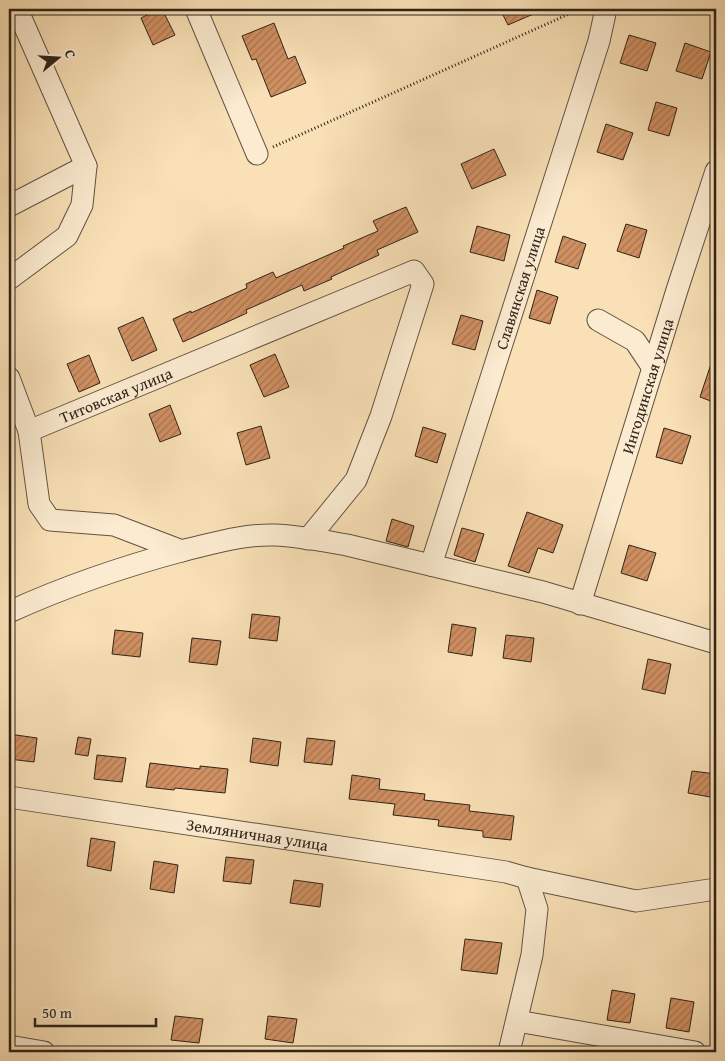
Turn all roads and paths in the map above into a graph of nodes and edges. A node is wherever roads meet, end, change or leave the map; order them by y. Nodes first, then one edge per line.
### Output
1 (17, 9) edge
2 (196, 9) edge
3 (580, 9) edge
4 (606, 9) edge
5 (257, 154) joint
6 (86, 166) junction
7 (716, 171) edge
8 (9, 206) edge
9 (9, 279) edge
10 (598, 320) dead end
11 (653, 368) junction
12 (9, 378) edge
13 (29, 431) junction
14 (308, 539) junction
15 (182, 551) junction
16 (431, 566) junction
17 (580, 604) junction
18 (9, 612) edge
19 (716, 643) edge
20 (9, 796) edge
21 (527, 878) junction
22 (716, 889) edge
23 (517, 1021) junction
24 (9, 1046) edge
25 (44, 1052) edge
26 (509, 1052) edge
27 (695, 1052) edge

1 - 6 street
2 - 5 street
3 - 5 path
4 - 16 street, Славянская улица
6 - 8 street
6 - 9 street
7 - 11 street, Ингодинская улица
10 - 11 street
11 - 17 street, Ингодинская улица
12 - 13 street
13 - 14 street, Титовская улица
13 - 15 street
14 - 15 street
14 - 16 street
15 - 18 street
16 - 17 street
17 - 19 street
20 - 21 street, Земляничная улица
21 - 22 street, Земляничная улица
21 - 23 street
23 - 26 street
23 - 27 street
24 - 25 street

